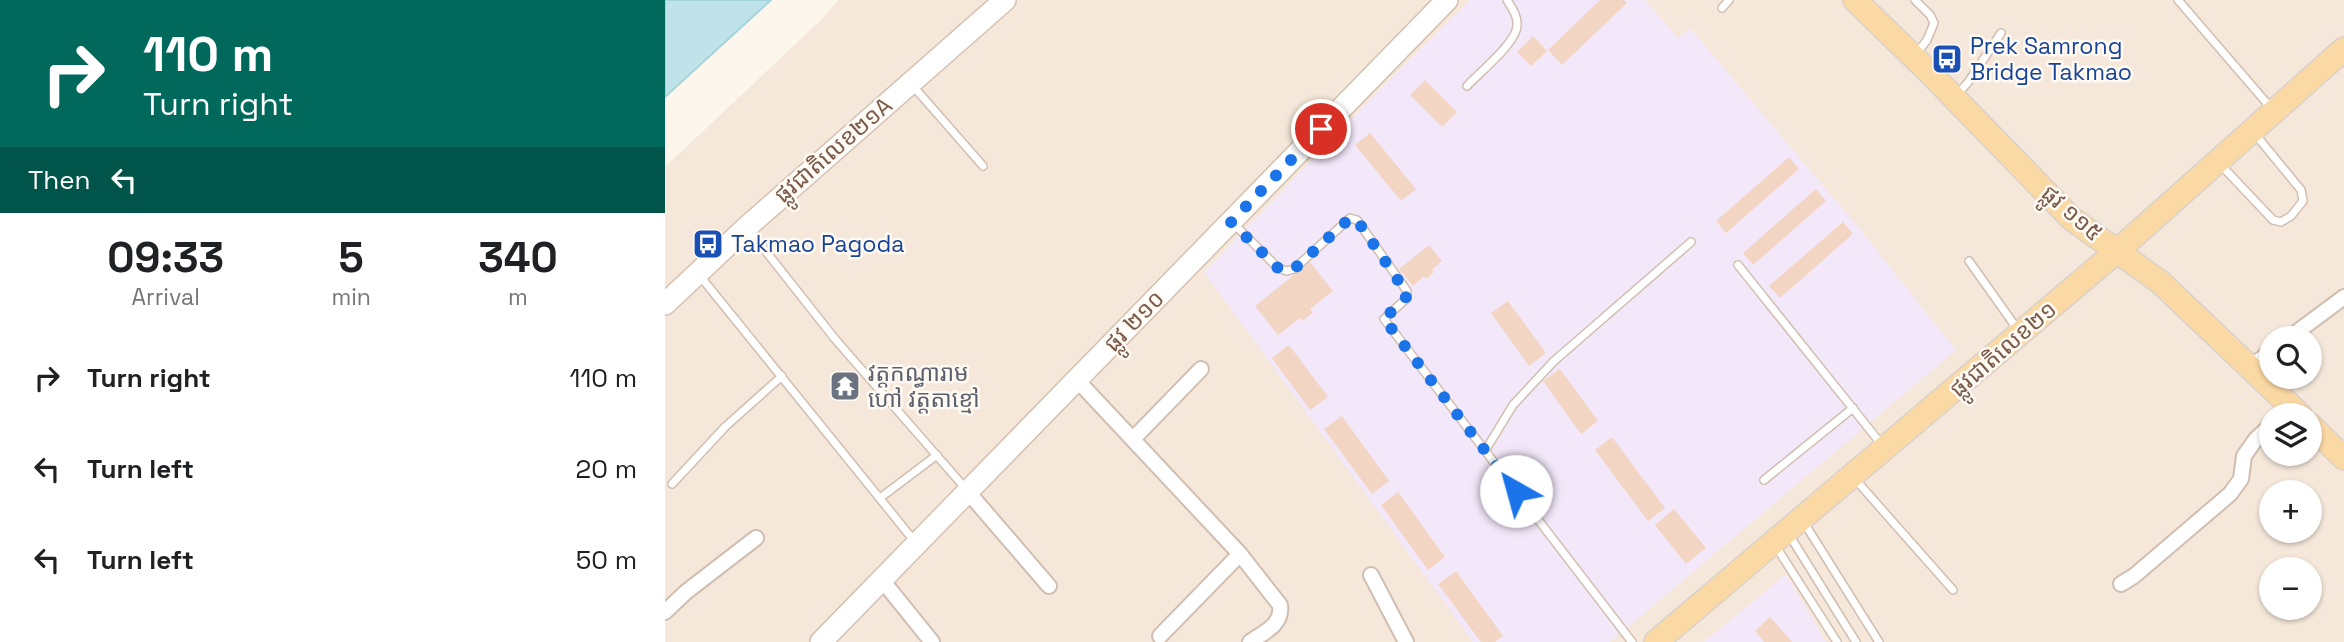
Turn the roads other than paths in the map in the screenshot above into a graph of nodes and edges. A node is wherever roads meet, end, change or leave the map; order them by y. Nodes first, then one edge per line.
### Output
1 (1005, 0) edge
2 (1447, 0) edge
3 (1507, 0) edge
4 (1729, 0) edge
5 (1855, 0) edge
6 (1916, 0) edge
7 (2178, 0) edge
8 (1722, 8) dead end
9 (2001, 33) dead end
10 (2344, 49) edge
11 (1913, 57) junction
12 (910, 83) junction
13 (1467, 86) dead end
14 (1954, 98) junction
15 (2274, 111) junction
16 (2252, 131) junction
17 (2218, 162) junction
18 (983, 166) dead end
19 (1231, 222) junction
20 (747, 227) junction
21 (1691, 242) dead end
22 (2117, 251) junction
23 (1969, 261) dead end
24 (1738, 265) dead end
25 (698, 273) junction
26 (2344, 297) edge
27 (665, 304) edge
28 (2305, 326) edge
29 (2020, 334) junction
30 (2259, 361) edge
31 (2251, 368) junction
32 (1201, 369) dead end
33 (782, 376) junction
34 (1077, 380) junction
35 (2283, 403) edge
36 (1853, 408) junction
37 (2259, 436) edge
38 (2322, 437) edge
39 (1133, 439) junction
40 (1886, 449) junction
41 (1485, 450) junction
42 (936, 455) junction
43 (2344, 458) edge
44 (1852, 477) junction
45 (1764, 480) dead end
46 (672, 484) dead end
47 (968, 492) junction
48 (880, 498) junction
49 (1788, 532) junction
50 (756, 538) dead end
51 (917, 544) junction
52 (1240, 554) junction
53 (1371, 575) dead end
54 (882, 580) junction
55 (2121, 584) dead end
56 (1049, 586) dead end
57 (1953, 590) dead end
58 (665, 612) edge
59 (1160, 636) dead end
60 (821, 642) edge
61 (932, 642) edge
62 (1251, 642) edge
63 (1406, 642) edge
64 (1632, 642) edge
65 (1656, 642) edge
66 (1837, 642) edge
67 (1856, 642) edge
68 (1879, 642) edge

1 - 12 street, ផ្លូវជាតិលេខ២១A
2 - 19 street, ផ្លូវ ២១០
3 - 13 lane
4 - 8 lane
5 - 11 main road, ផ្លូវ ១១៥
6 - 11 lane
7 - 15 lane
9 - 14 lane
10 - 15 main road, ផ្លូវជាតិលេខ២១
11 - 14 main road, ផ្លូវ ១១៥
12 - 18 lane
12 - 20 street, ផ្លូវជាតិលេខ២១A
14 - 22 main road, ផ្លូវ ១១៥
15 - 16 main road, ផ្លូវជាតិលេខ២១
16 - 17 main road, ផ្លូវជាតិលេខ២១
16 - 17 lane
17 - 22 main road, ផ្លូវជាតិលេខ២១
19 - 34 street, ផ្លូវ ២១០
19 - 41 lane
20 - 25 street, ផ្លូវជាតិលេខ២១A
20 - 42 lane
21 - 41 lane
22 - 29 main road, ផ្លូវជាតិលេខ២១
22 - 31 main road, ផ្លូវ ១១៥
23 - 29 lane
24 - 36 lane
25 - 27 street, ផ្លូវជាតិលេខ២១A
25 - 33 lane
26 - 28 street
29 - 40 main road, ផ្លូវជាតិលេខ២១
30 - 31 street
31 - 35 main road, ផ្លូវ ១១៥
32 - 39 street
33 - 46 lane
33 - 48 lane
34 - 39 street
34 - 47 street, ផ្លូវ ២១០
36 - 40 lane
36 - 45 lane
37 - 55 street
38 - 43 main road
39 - 52 street
40 - 44 main road, ផ្លូវជាតិលេខ២១
41 - 64 lane
42 - 47 lane
42 - 48 lane
44 - 49 main road, ផ្លូវជាតិលេខ២១
44 - 57 lane
47 - 51 street, ផ្លូវ ២១០
47 - 56 street
48 - 51 lane
49 - 65 main road, ផ្លូវជាតិលេខ២១
49 - 66 lane
49 - 67 lane
49 - 68 lane
50 - 58 street
51 - 54 street, ផ្លូវ ២១០
52 - 59 street
52 - 62 street
53 - 63 street
54 - 60 street, ផ្លូវ ២១០
54 - 61 street

